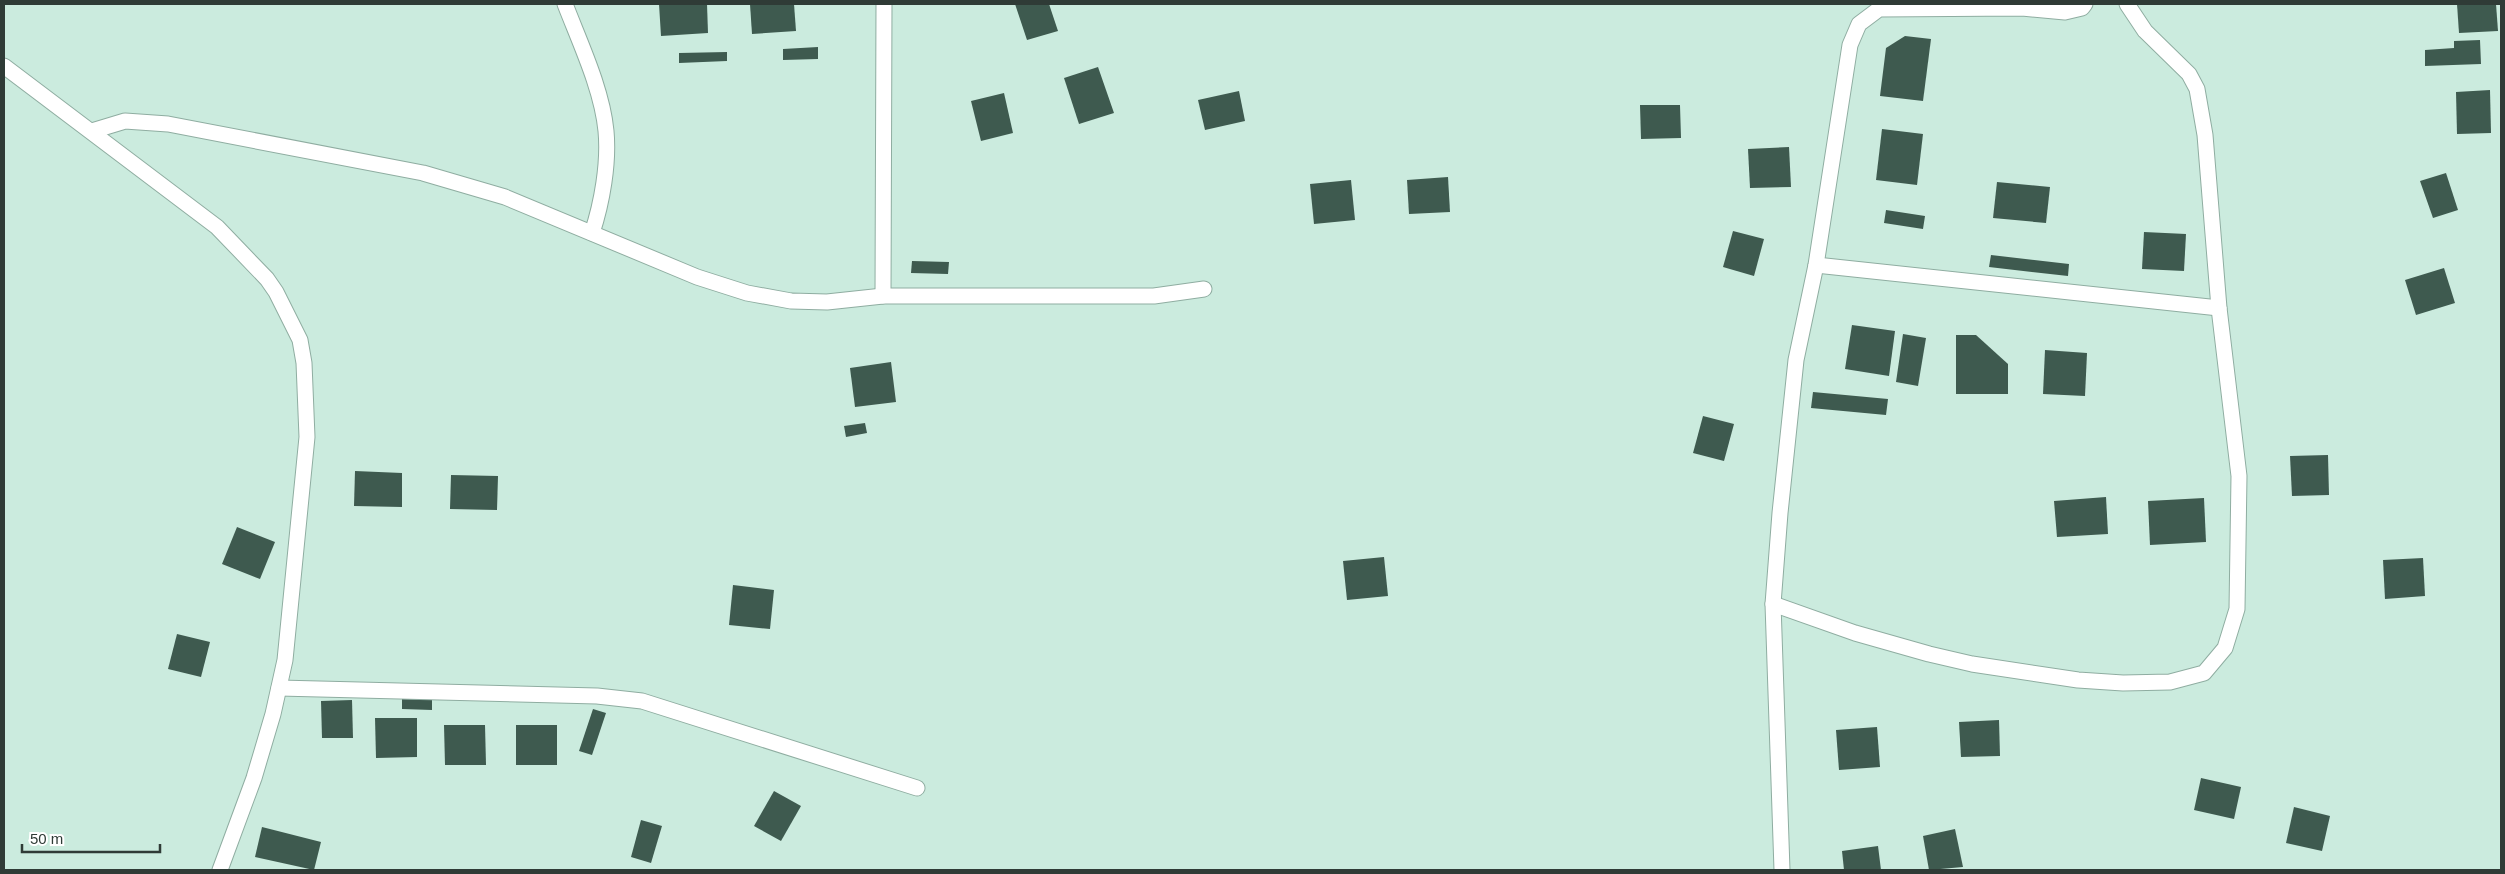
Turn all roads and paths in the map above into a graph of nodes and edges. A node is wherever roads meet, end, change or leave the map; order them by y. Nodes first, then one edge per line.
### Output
1 (565, 4) edge
2 (884, 4) edge
3 (2085, 4) edge
4 (2127, 4) edge
5 (4, 66) edge
6 (92, 131) junction
7 (592, 233) junction
8 (1816, 265) junction
9 (1204, 289) dead end
10 (883, 296) junction
11 (2219, 308) junction
12 (1773, 604) junction
13 (279, 688) junction
14 (917, 788) dead end
15 (220, 870) edge
16 (1782, 870) edge

1 - 7 street
2 - 10 street
3 - 8 street
4 - 11 street
5 - 6 street
6 - 7 street
6 - 13 street
7 - 10 street
8 - 11 street
8 - 12 street
9 - 10 street
11 - 12 street
12 - 16 street
13 - 14 street
13 - 15 street

